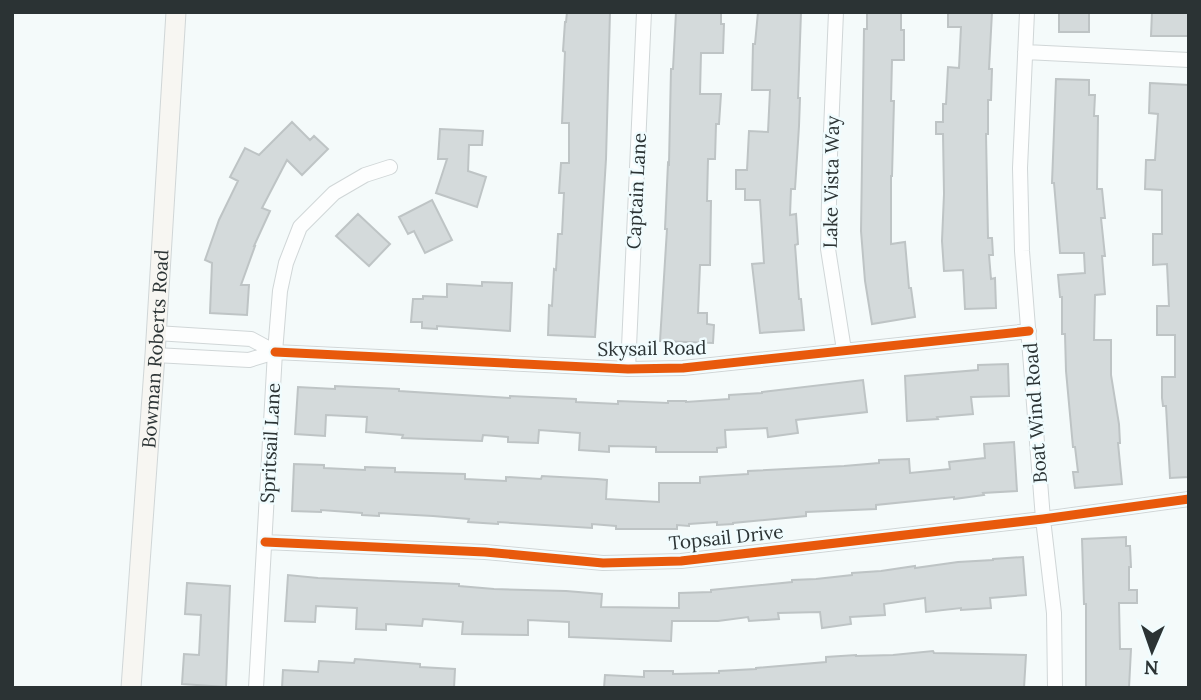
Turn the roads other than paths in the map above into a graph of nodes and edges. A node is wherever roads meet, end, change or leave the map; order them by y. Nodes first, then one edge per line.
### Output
1 (176, 12) edge
2 (644, 12) edge
3 (836, 12) edge
4 (1027, 12) edge
5 (1025, 52) junction
6 (1189, 60) edge
7 (390, 167) dead end
8 (1029, 331) junction
9 (156, 334) junction
10 (844, 350) junction
11 (275, 352) junction
12 (155, 355) junction
13 (628, 369) junction
14 (1189, 499) edge
15 (1043, 519) junction
16 (265, 542) junction
17 (131, 688) edge
18 (256, 688) edge
19 (1055, 688) edge

1 - 9 street, Bowman Roberts Road
2 - 13 street, Captain Lane
3 - 10 street, Lake Vista Way
4 - 5 street, Boat Wind Road
5 - 6 street
5 - 8 street, Boat Wind Road
7 - 11 street, Spritsail Lane
8 - 10 street, Skysail Road
8 - 15 street, Boat Wind Road
9 - 11 street, Skysail Road
9 - 12 street, Bowman Roberts Road
10 - 13 street, Skysail Road
11 - 12 street, Skysail Road
11 - 13 street, Skysail Road
11 - 16 street, Spritsail Lane
12 - 17 street, Bowman Roberts Road
14 - 15 street, Topsail Drive
15 - 16 street, Topsail Drive
15 - 19 street, Boat Wind Road
16 - 18 street, Spritsail Lane

